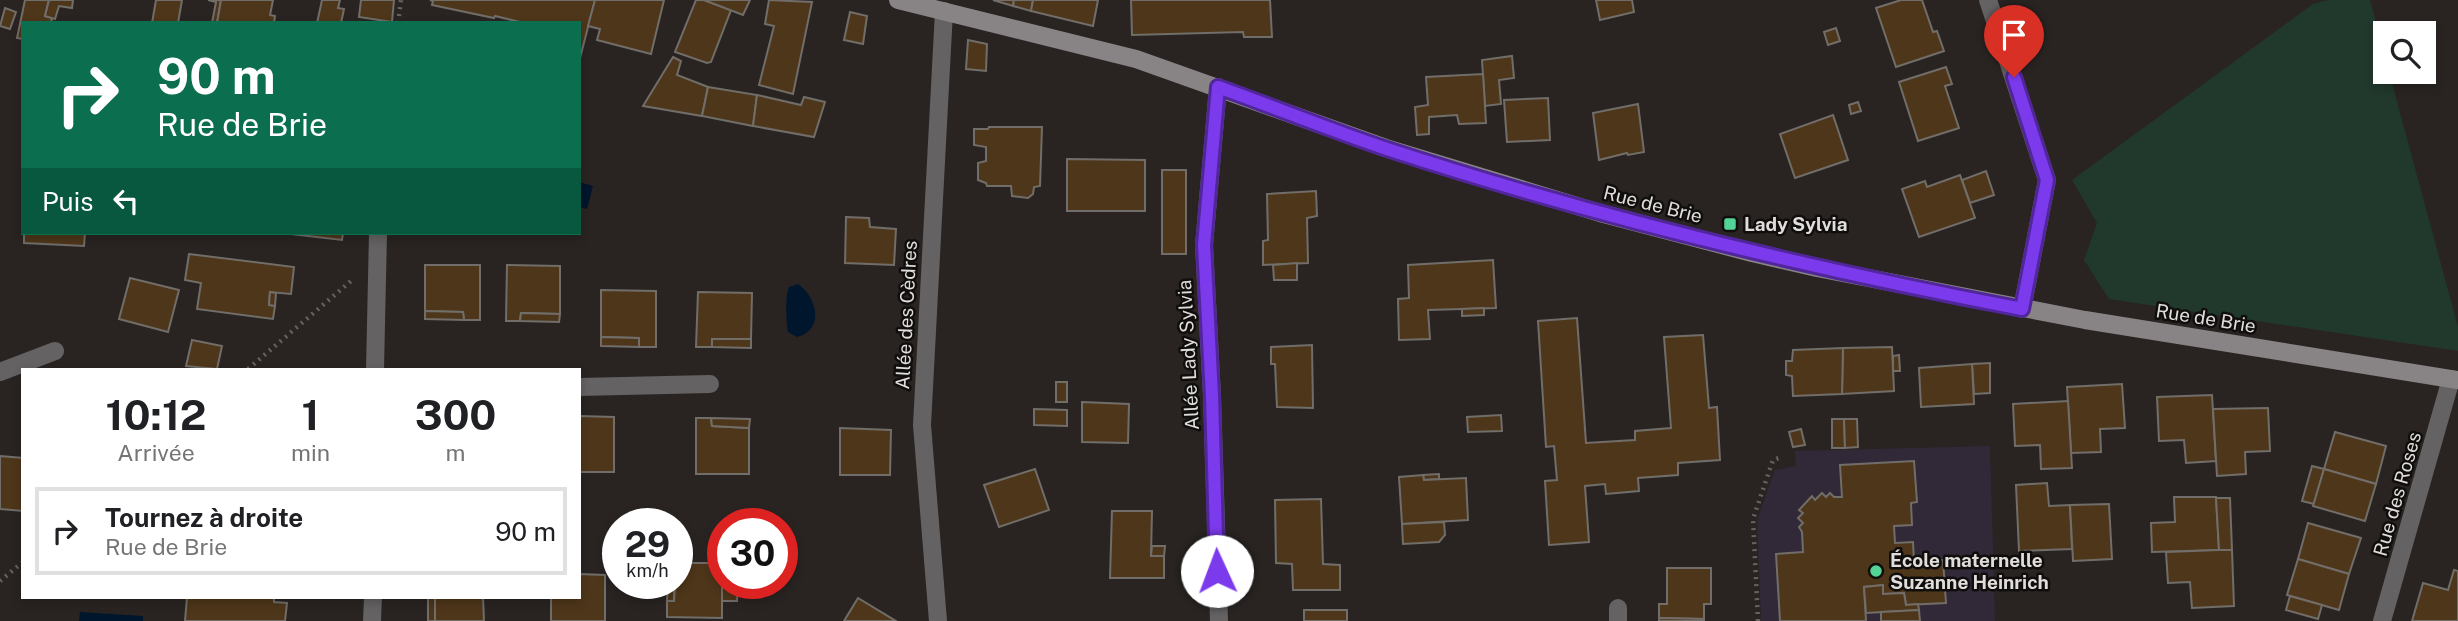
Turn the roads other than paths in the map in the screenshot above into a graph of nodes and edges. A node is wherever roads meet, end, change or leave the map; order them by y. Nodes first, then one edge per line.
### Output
1 (898, 0) edge
2 (1988, 0) edge
3 (944, 10) junction
4 (1218, 87) junction
5 (378, 235) edge
6 (2022, 309) junction
7 (55, 351) dead end
8 (375, 368) edge
9 (0, 372) edge
10 (2454, 380) edge
11 (710, 384) dead end
12 (581, 387) edge
13 (373, 599) edge
14 (372, 621) edge
15 (938, 621) edge
16 (1219, 621) edge
17 (2382, 621) edge

1 - 3 street, Rue de Brie
2 - 6 street
3 - 4 street, Rue de Brie
3 - 15 street, Allée des Cèdres
4 - 6 street, Rue de Brie
4 - 16 street, Allée Lady Sylvia
5 - 8 street
6 - 10 street, Rue de Brie
7 - 9 street
10 - 17 street, Rue des Roses
11 - 12 street
13 - 14 street

